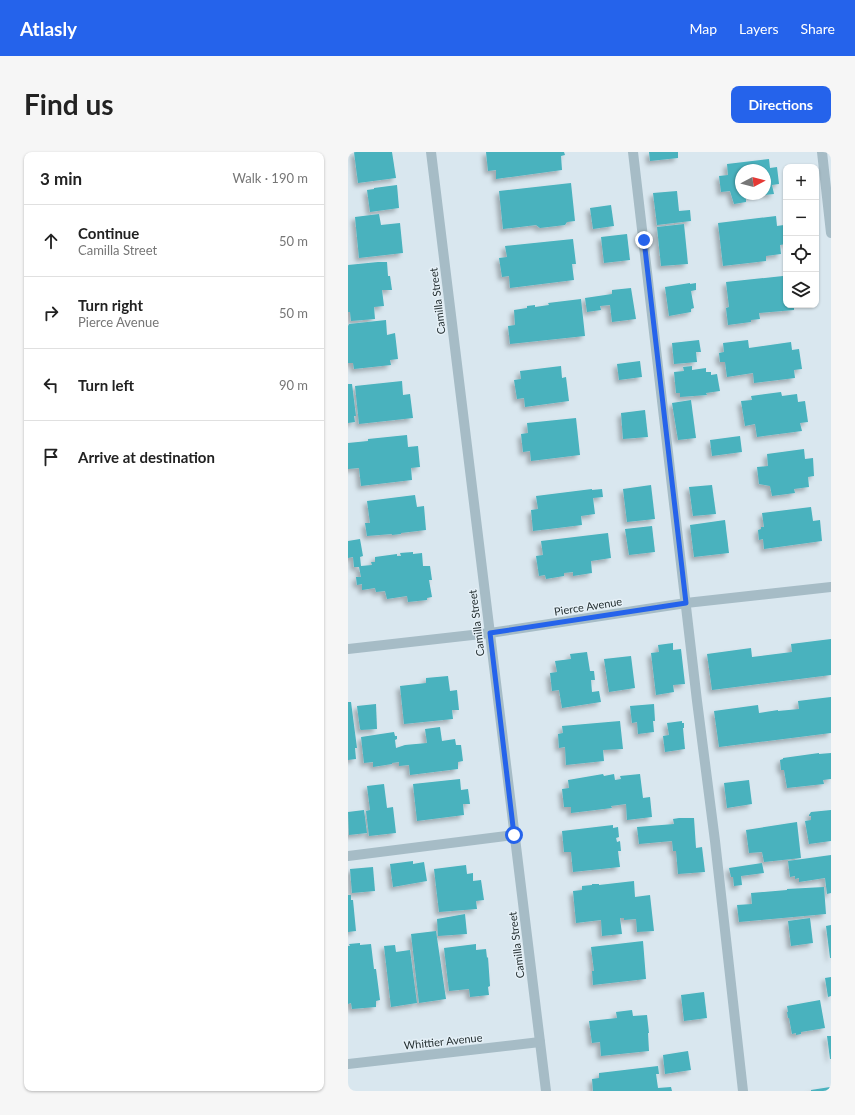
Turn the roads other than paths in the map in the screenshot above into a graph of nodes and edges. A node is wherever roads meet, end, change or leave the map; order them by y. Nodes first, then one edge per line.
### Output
1 (431, 152) edge
2 (633, 152) edge
3 (822, 152) edge
4 (831, 233) edge
5 (831, 587) edge
6 (686, 603) junction
7 (490, 633) junction
8 (348, 649) edge
9 (514, 835) junction
10 (348, 856) edge
11 (540, 1042) junction
12 (348, 1064) edge
13 (546, 1091) edge
14 (743, 1091) edge

1 - 7 street, Camilla Street
2 - 6 street
3 - 4 street
5 - 6 street, Pierce Avenue
6 - 7 street, Pierce Avenue
6 - 14 street
7 - 8 street, Pierce Avenue
7 - 9 street, Camilla Street
9 - 10 street
9 - 11 street, Camilla Street
11 - 12 street, Whittier Avenue
11 - 13 street, Camilla Street

